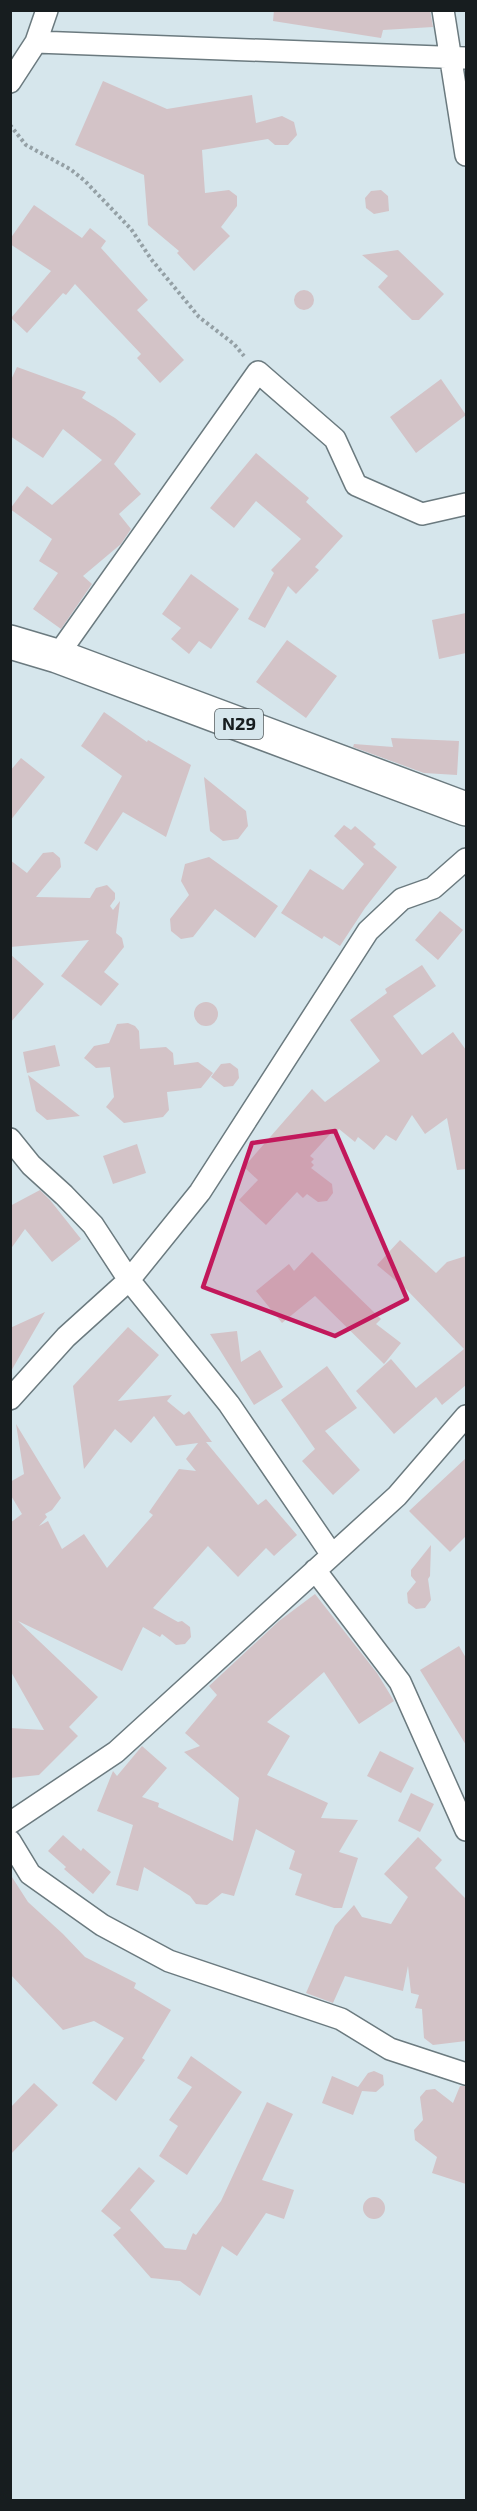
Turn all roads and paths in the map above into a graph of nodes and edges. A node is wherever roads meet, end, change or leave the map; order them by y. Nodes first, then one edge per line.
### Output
1 (47, 10) edge
2 (443, 10) edge
3 (36, 42) junction
4 (459, 58) edge
5 (10, 82) edge
6 (10, 125) edge
7 (466, 154) edge
8 (258, 372) junction
9 (466, 504) edge
10 (10, 642) edge
11 (57, 656) junction
12 (466, 809) edge
13 (466, 859) edge
14 (10, 1139) edge
15 (129, 1280) junction
16 (10, 1399) edge
17 (466, 1416) edge
18 (332, 1555) junction
19 (315, 1570) junction
20 (10, 1823) edge
21 (466, 1827) edge
22 (10, 1841) edge
23 (466, 2074) edge

1 - 3 street
2 - 4 street
3 - 4 street
3 - 5 street
4 - 7 street
6 - 8 path
8 - 9 street
8 - 11 street
10 - 11 main road, N29
11 - 12 main road, N29
13 - 15 street
14 - 15 street
15 - 16 street
15 - 18 street
17 - 18 street
18 - 19 street
19 - 20 street
19 - 21 street
22 - 23 street

